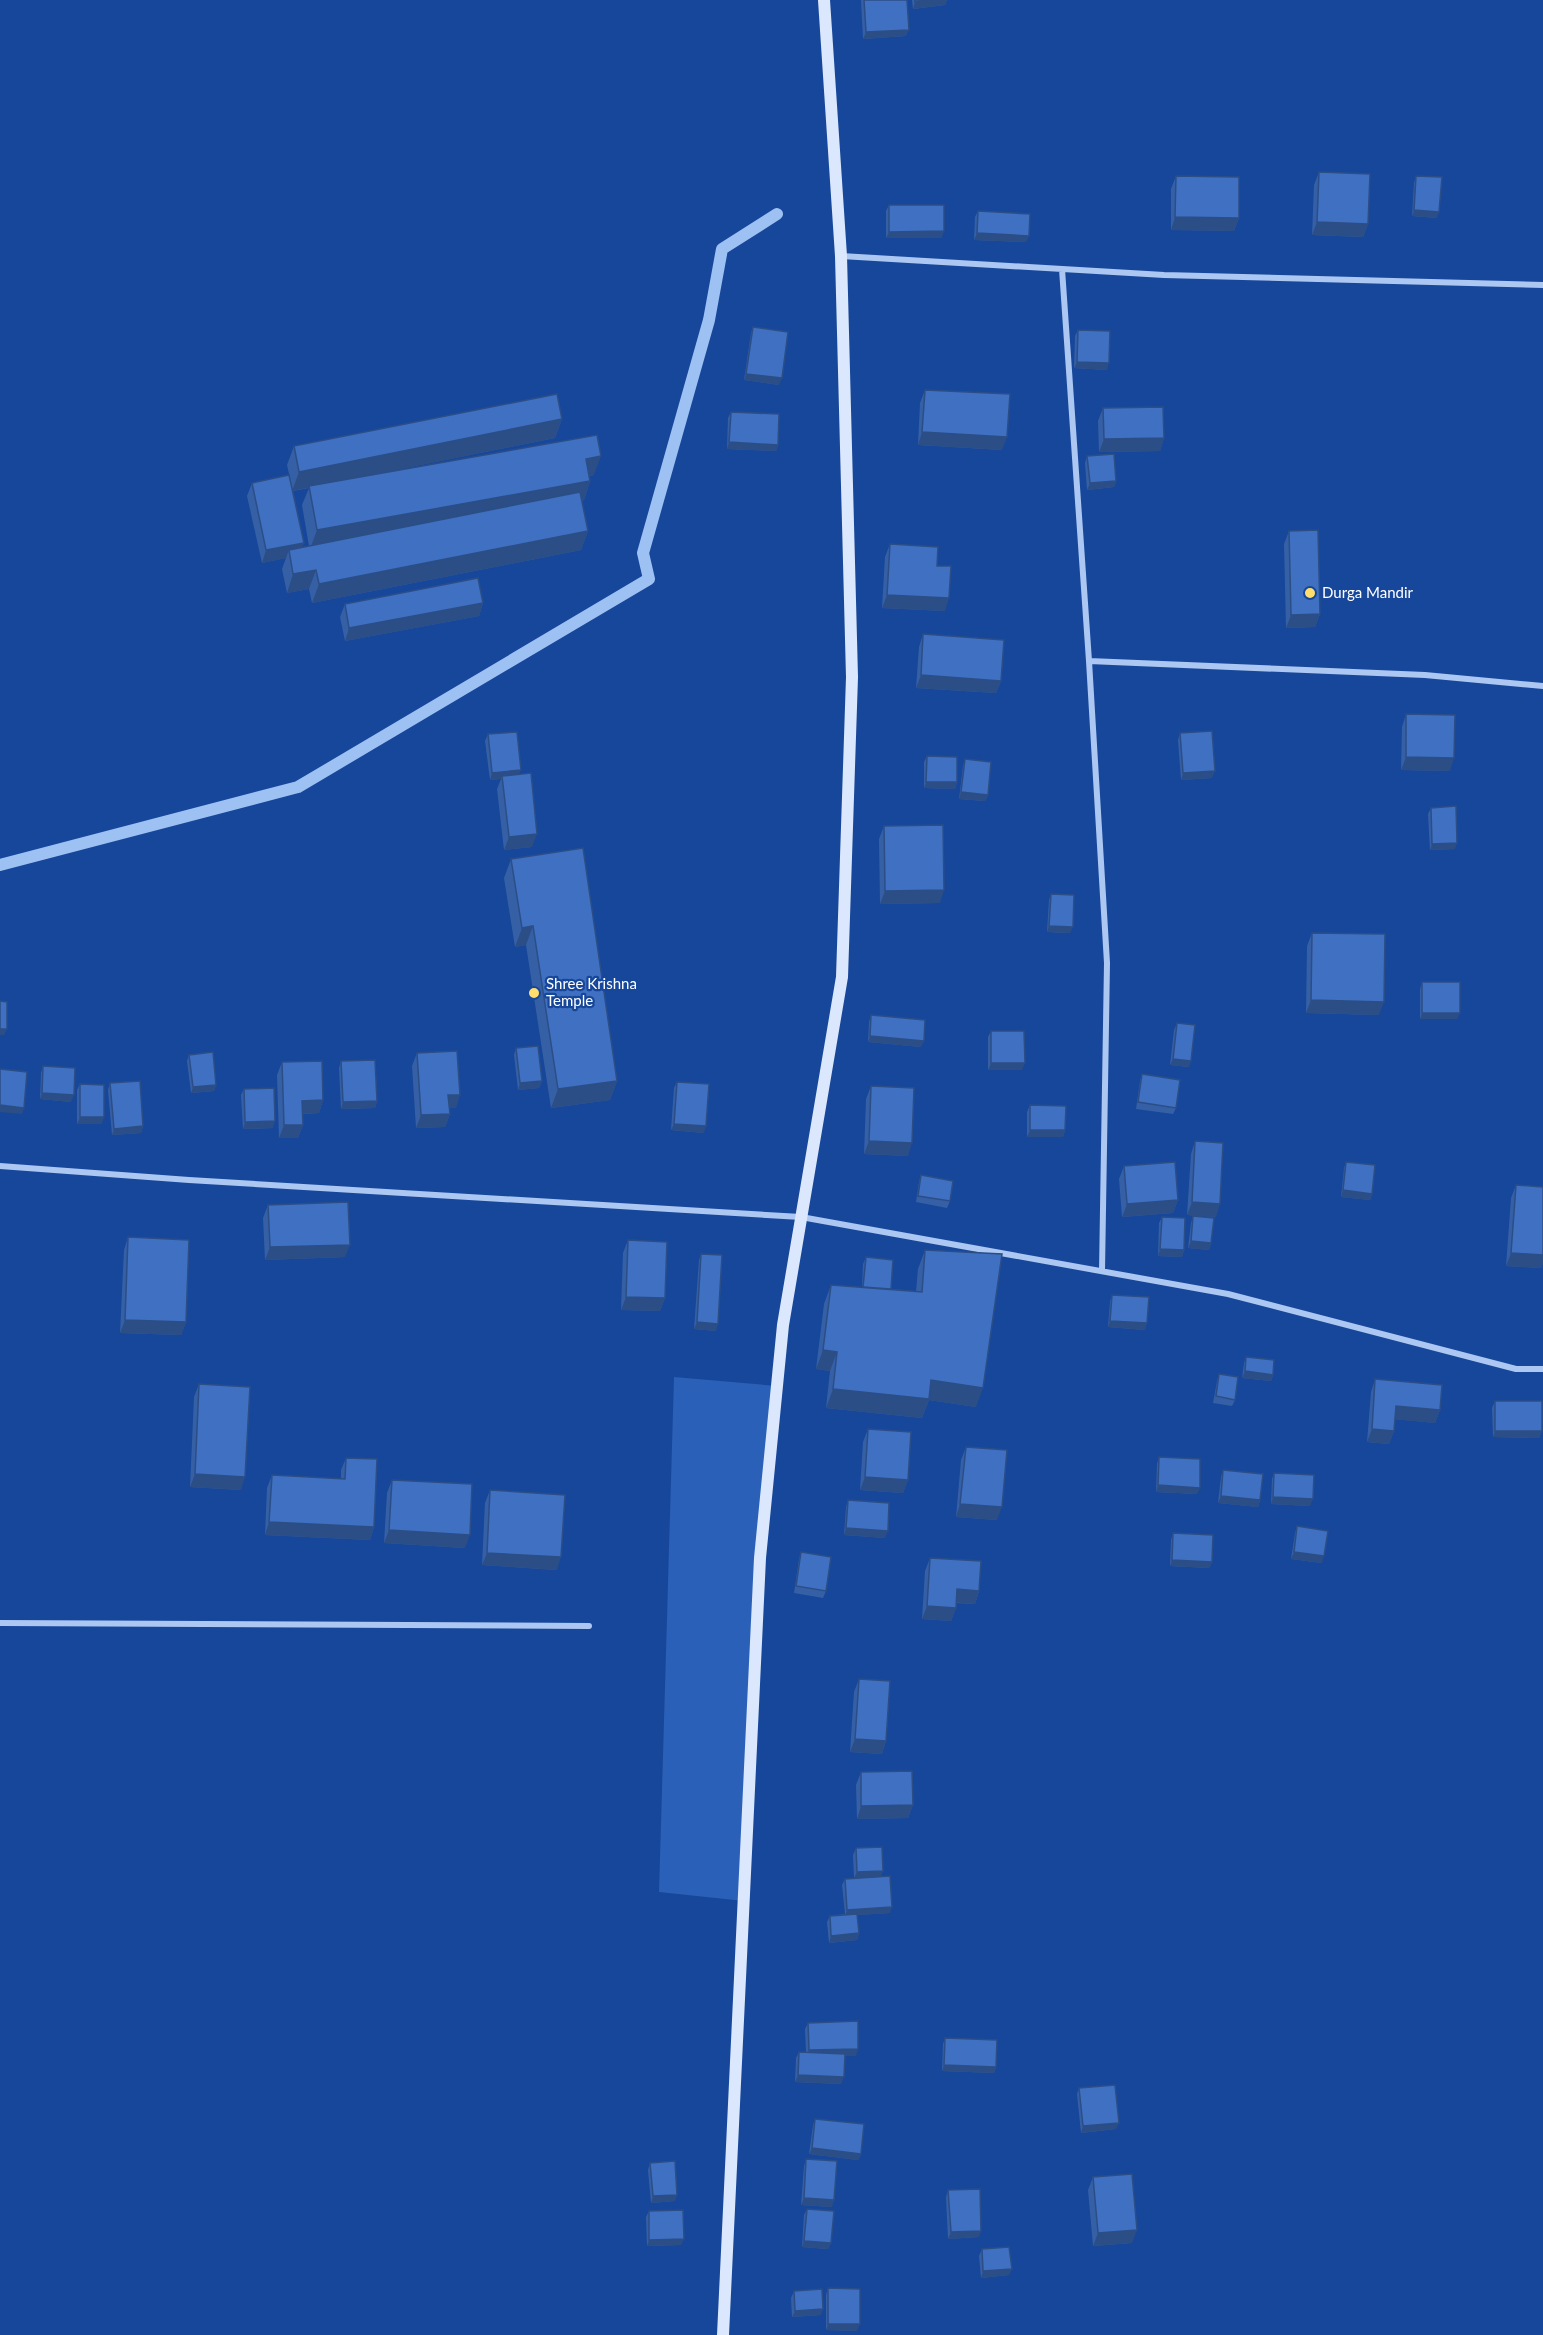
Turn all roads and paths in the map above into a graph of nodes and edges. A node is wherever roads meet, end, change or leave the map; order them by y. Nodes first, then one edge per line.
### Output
1 (824, 0) edge
2 (841, 256) junction
3 (1062, 269) junction
4 (1543, 285) edge
5 (1089, 661) junction
6 (1543, 686) edge
7 (0, 1166) edge
8 (801, 1217) junction
9 (1102, 1271) junction
10 (1543, 1369) edge
11 (0, 1623) edge
12 (589, 1626) dead end
13 (723, 2335) edge

1 - 2 main road
2 - 3 street
2 - 8 main road
3 - 4 street
3 - 5 street
5 - 6 street
5 - 9 street
7 - 8 street
8 - 9 street
8 - 13 main road
9 - 10 street
11 - 12 street

